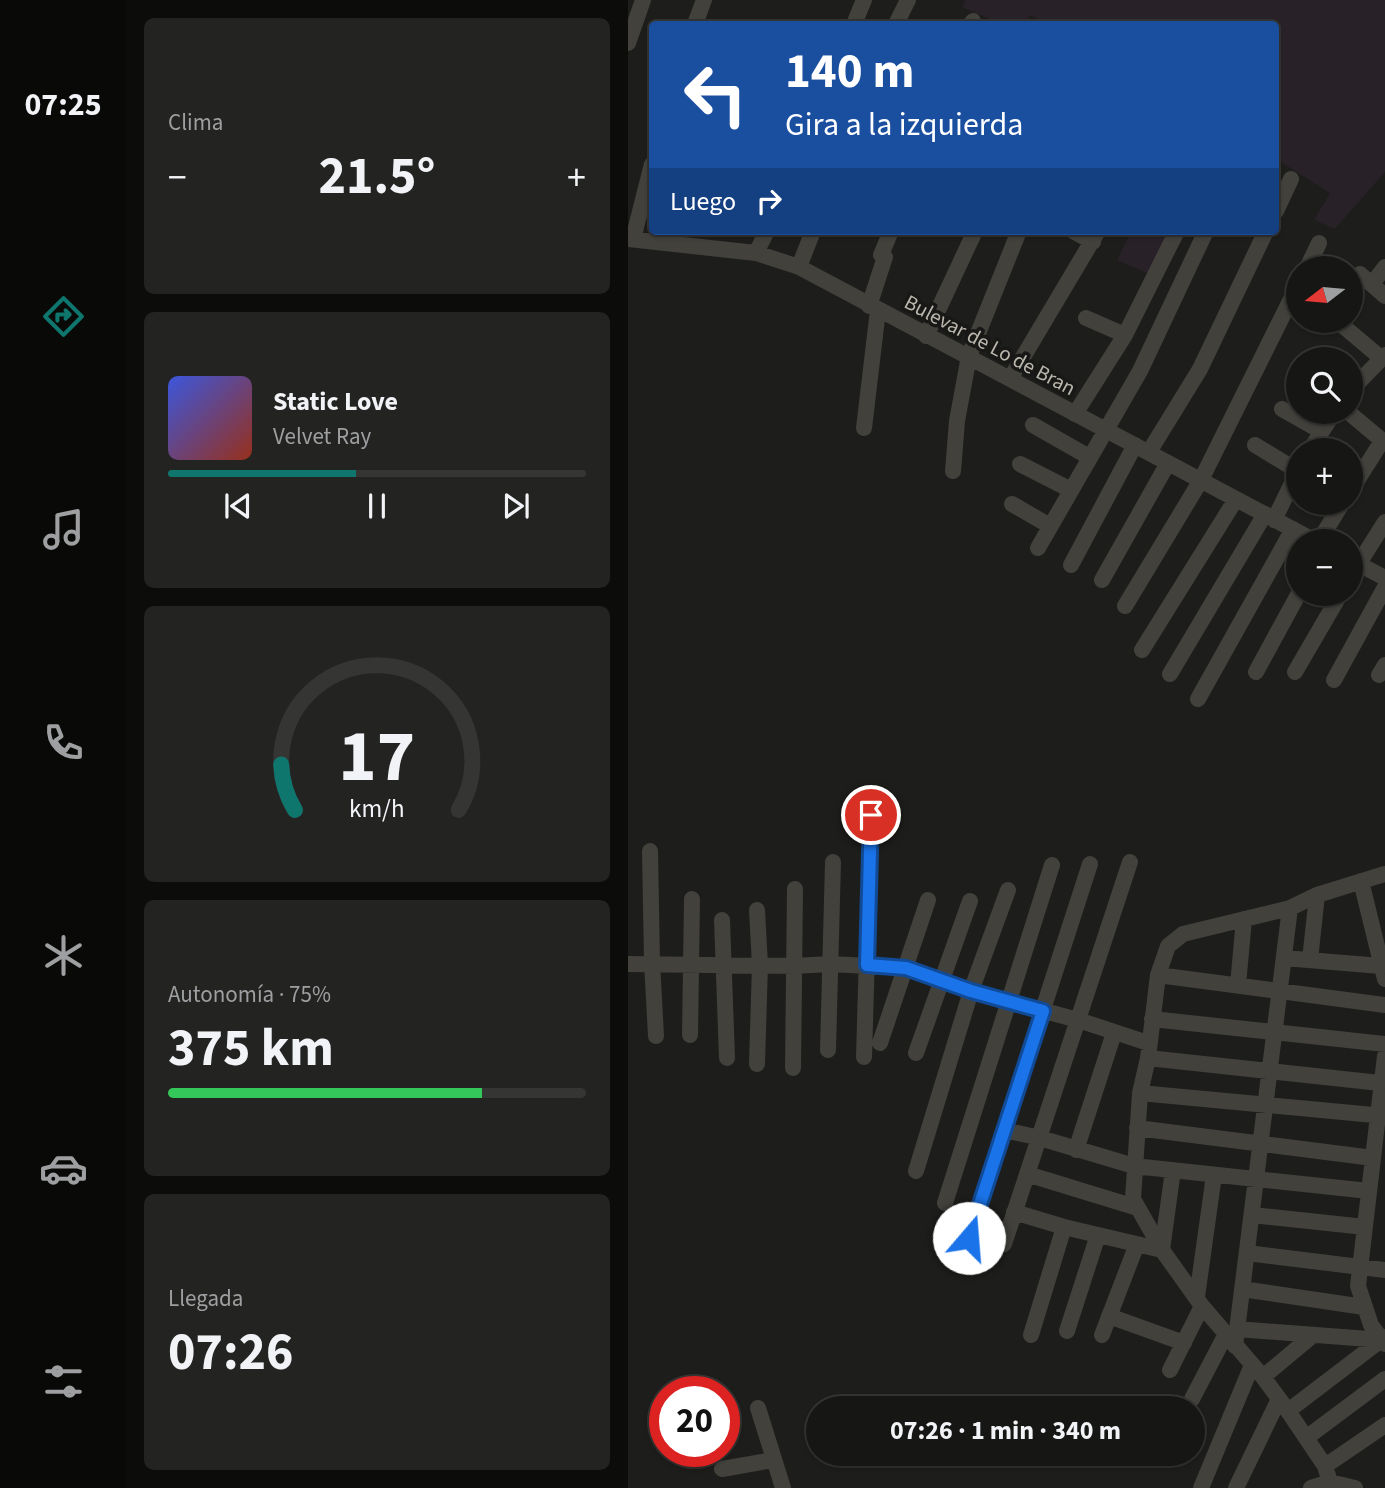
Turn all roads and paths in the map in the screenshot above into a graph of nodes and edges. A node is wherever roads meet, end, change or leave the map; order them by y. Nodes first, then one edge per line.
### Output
1 (643, 0) edge
2 (704, 0) edge
3 (864, 0) edge
4 (908, 0) edge
5 (696, 21) edge
6 (855, 21) edge
7 (898, 21) edge
8 (628, 43) edge
9 (649, 174) edge
10 (1291, 179) dead end
11 (1279, 205) edge
12 (765, 235) edge
13 (812, 235) edge
14 (889, 235) edge
15 (973, 235) edge
16 (1017, 235) edge
17 (1175, 235) edge
18 (1204, 235) edge
19 (1264, 235) edge
20 (1095, 236) edge
21 (670, 237) edge
22 (630, 239) edge
23 (1319, 243) dead end
24 (756, 253) junction
25 (1313, 256) edge
26 (798, 267) junction
27 (1385, 267) edge
28 (1385, 296) edge
29 (874, 308) junction
30 (1286, 309) edge
31 (1085, 318) dead end
32 (1353, 333) edge
33 (1125, 335) junction
34 (926, 336) junction
35 (969, 356) junction
36 (1383, 357) edge
37 (1363, 378) edge
38 (1010, 379) junction
39 (1282, 409) dead end
40 (1075, 414) junction
41 (1326, 424) edge
42 (1362, 424) edge
43 (1033, 425) dead end
44 (864, 428) dead end
45 (1105, 429) junction
46 (1321, 431) junction
47 (1317, 438) edge
48 (1383, 442) edge
49 (1255, 445) dead end
50 (1142, 449) junction
51 (1089, 457) junction
52 (1168, 463) junction
53 (1020, 464) dead end
54 (1286, 464) edge
55 (953, 471) dead end
56 (1363, 472) edge
57 (1201, 480) junction
58 (1071, 490) junction
59 (1286, 490) edge
60 (1236, 499) junction
61 (1012, 504) dead end
62 (1269, 517) junction
63 (1385, 522) edge
64 (1050, 526) junction
65 (1293, 529) edge
66 (1286, 542) edge
67 (1038, 548) dead end
68 (1363, 552) edge
69 (1071, 565) dead end
70 (1363, 570) edge
71 (1385, 578) edge
72 (1102, 580) dead end
73 (1385, 587) edge
74 (1292, 606) edge
75 (1333, 606) edge
76 (1125, 607) dead end
77 (1142, 650) dead end
78 (1256, 672) dead end
79 (1295, 672) dead end
80 (1170, 674) dead end
81 (1334, 680) dead end
82 (1198, 699) dead end
83 (871, 815) dead end
84 (650, 851) dead end
85 (833, 862) dead end
86 (1130, 862) dead end
87 (1090, 864) dead end
88 (1052, 865) dead end
89 (1385, 874) edge
90 (1361, 881) junction
91 (795, 889) dead end
92 (1008, 890) dead end
93 (1317, 895) junction
94 (692, 899) dead end
95 (928, 900) dead end
96 (970, 901) dead end
97 (1290, 908) junction
98 (757, 910) dead end
99 (1245, 919) junction
100 (722, 920) dead end
101 (1284, 958) junction
102 (1310, 960) junction
103 (652, 962) junction
104 (628, 964) edge
105 (690, 964) junction
106 (830, 964) junction
107 (725, 965) junction
108 (760, 965) junction
109 (867, 965) junction
110 (794, 966) junction
111 (906, 968) junction
112 (1383, 973) edge
113 (1158, 975) junction
114 (941, 980) junction
115 (1238, 985) junction
116 (971, 991) junction
117 (1280, 991) junction
118 (1008, 1000) junction
119 (1385, 1005) edge
120 (1043, 1011) junction
121 (1152, 1019) junction
122 (1078, 1020) junction
123 (1275, 1032) junction
124 (1114, 1033) junction
125 (690, 1035) dead end
126 (656, 1036) dead end
127 (880, 1043) dead end
128 (1385, 1044) edge
129 (828, 1050) dead end
130 (1148, 1051) junction
131 (916, 1054) dead end
132 (864, 1056) dead end
133 (1385, 1056) edge
134 (727, 1058) dead end
135 (757, 1064) dead end
136 (793, 1068) dead end
137 (1270, 1071) junction
138 (1380, 1083) junction
139 (1140, 1093) junction
140 (1266, 1105) junction
141 (1381, 1116) edge
142 (1137, 1128) junction
143 (1004, 1130) junction
144 (1040, 1138) junction
145 (1261, 1144) junction
146 (1076, 1150) junction
147 (1373, 1158) junction
148 (1134, 1166) junction
149 (1173, 1170) junction
150 (916, 1171) dead end
151 (1027, 1174) junction
152 (1214, 1175) junction
153 (1256, 1179) junction
154 (1369, 1191) junction
155 (945, 1203) dead end
156 (1138, 1208) junction
157 (1014, 1212) junction
158 (1252, 1215) junction
159 (1064, 1227) junction
160 (1365, 1227) junction
161 (1098, 1235) junction
162 (969, 1238) dead end
163 (1004, 1244) dead end
164 (1137, 1244) junction
165 (1162, 1250) junction
166 (1247, 1253) junction
167 (1360, 1267) junction
168 (1385, 1270) edge
169 (1242, 1289) junction
170 (1199, 1301) junction
171 (1364, 1307) junction
172 (1109, 1316) junction
173 (1067, 1331) dead end
174 (1031, 1335) dead end
175 (1102, 1335) dead end
176 (1313, 1335) junction
177 (1233, 1337) junction
178 (1384, 1340) edge
179 (1184, 1343) junction
180 (1170, 1370) dead end
181 (1257, 1371) junction
182 (1385, 1379) edge
183 (1194, 1396) edge
184 (1283, 1405) junction
185 (758, 1408) dead end
186 (1385, 1424) edge
187 (1306, 1438) junction
188 (773, 1460) junction
189 (1325, 1466) junction
190 (722, 1468) dead end
191 (1344, 1486) edge
192 (783, 1488) edge
193 (1201, 1488) edge
194 (1236, 1488) edge
195 (1311, 1488) edge

1 - 8 street
2 - 5 street
3 - 6 street
4 - 7 street
9 - 22 street
10 - 11 street
12 - 24 street
13 - 26 street
14 - 29 street
15 - 34 street
16 - 35 street
17 - 33 street
18 - 45 street
19 - 50 street
20 - 38 street
21 - 22 street, Bulevar de Lo de Bran
21 - 24 street, Bulevar de Lo de Bran
23 - 25 street
24 - 26 street, Bulevar de Lo de Bran
26 - 29 street, Bulevar de Lo de Bran
27 - 28 street
29 - 34 street, Bulevar de Lo de Bran
29 - 44 street
30 - 57 street
31 - 33 street
32 - 36 street
33 - 40 street
34 - 35 street, Bulevar de Lo de Bran
35 - 38 street, Bulevar de Lo de Bran
35 - 55 street
36 - 37 street
38 - 40 street, Bulevar de Lo de Bran
39 - 46 street
40 - 45 street, Bulevar de Lo de Bran
41 - 46 street
42 - 48 street
43 - 51 street
45 - 50 street, Bulevar de Lo de Bran
45 - 51 street
46 - 47 street
48 - 56 street
49 - 54 street
50 - 52 street, Bulevar de Lo de Bran
50 - 69 street
51 - 58 street
52 - 57 street, Bulevar de Lo de Bran
52 - 72 street
53 - 58 street
57 - 60 street, Bulevar de Lo de Bran
57 - 76 street
58 - 64 street
59 - 62 street
60 - 62 street, Bulevar de Lo de Bran
60 - 77 street
61 - 64 street
62 - 65 street, Bulevar de Lo de Bran
62 - 80 street
63 - 68 street
64 - 67 street
66 - 82 street
70 - 71 street
73 - 81 street
74 - 78 street
75 - 79 street
83 - 109 street
84 - 103 street
85 - 106 street
86 - 122 street
87 - 120 street
88 - 118 street
89 - 90 street
90 - 93 street
90 - 112 street
91 - 110 street
92 - 116 street
93 - 97 street
93 - 102 street
94 - 105 street
95 - 111 street
96 - 114 street
97 - 99 street
97 - 101 street
98 - 108 street
99 - 113 street
99 - 115 street
100 - 107 street
101 - 102 street
101 - 117 street
102 - 112 street
103 - 104 street
103 - 105 street
103 - 126 street
105 - 107 street
105 - 125 street
106 - 109 street
106 - 110 street
106 - 129 street
107 - 108 street
107 - 134 street
108 - 110 street
108 - 135 street
109 - 111 street
109 - 132 street
110 - 136 street
111 - 114 street
111 - 127 street
113 - 115 street
113 - 121 street
114 - 116 street
114 - 131 street
115 - 117 street
116 - 118 street
116 - 150 street
117 - 119 street
117 - 123 street
118 - 120 street
118 - 155 street
120 - 122 street
120 - 143 street
121 - 123 street
121 - 130 street
122 - 124 street
122 - 144 street
123 - 128 street
123 - 137 street
124 - 130 street
124 - 146 street
130 - 137 street
130 - 139 street
133 - 138 street
137 - 138 street
137 - 140 street
138 - 141 street
139 - 140 street
139 - 142 street
140 - 141 street
140 - 145 street
141 - 147 street
142 - 145 street
142 - 148 street
143 - 144 street
143 - 162 street
144 - 146 street
144 - 151 street
145 - 147 street
145 - 153 street
146 - 148 street
147 - 154 street
148 - 149 street
148 - 156 street
149 - 152 street
149 - 165 street
151 - 156 street
151 - 157 street
152 - 153 street
152 - 170 street
153 - 154 street
153 - 158 street
154 - 160 street
156 - 165 street
157 - 159 street
157 - 163 street
158 - 160 street
158 - 166 street
159 - 161 street
159 - 174 street
160 - 167 street
161 - 164 street
161 - 173 street
164 - 165 street
164 - 172 street
165 - 170 street
166 - 167 street
166 - 169 street
167 - 168 street
167 - 171 street
169 - 171 street
169 - 177 street
170 - 177 street
170 - 179 street
171 - 178 street
172 - 175 street
172 - 179 street
176 - 177 street
176 - 178 street
176 - 181 street
177 - 181 street
177 - 183 street
178 - 184 street
179 - 180 street
181 - 184 street
181 - 193 street
182 - 187 street
184 - 187 street
184 - 194 street
185 - 188 street
186 - 189 street
187 - 189 street
188 - 190 street
188 - 192 street
189 - 191 street
191 - 195 street

